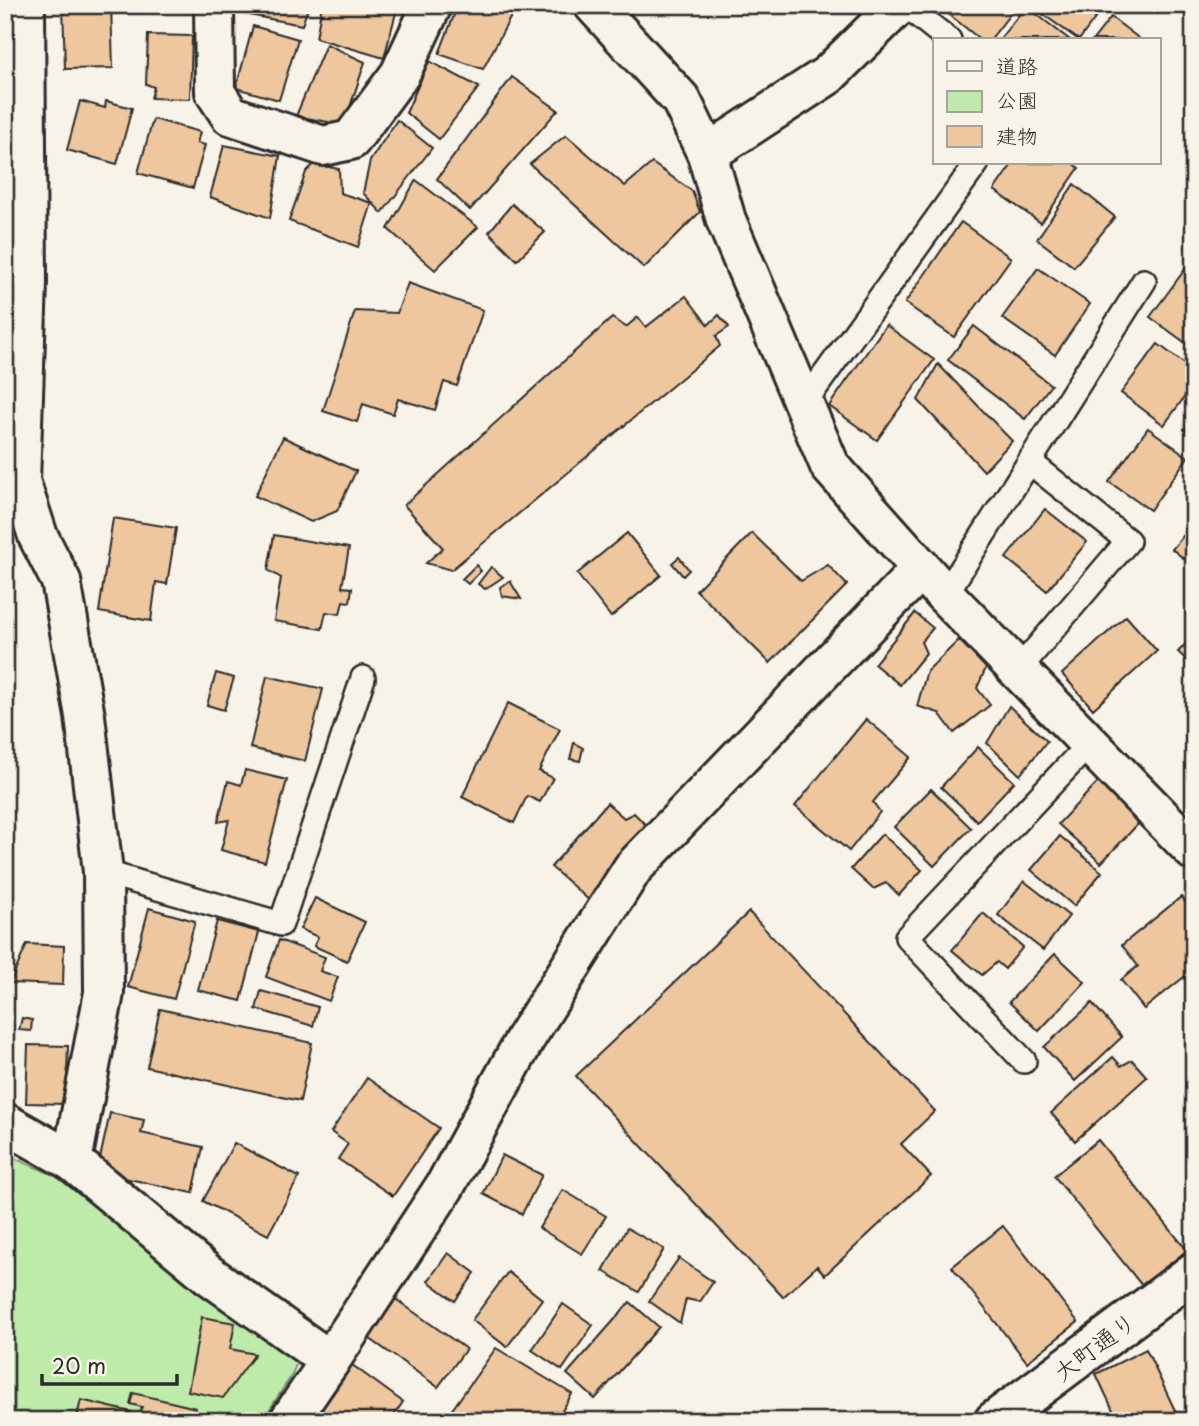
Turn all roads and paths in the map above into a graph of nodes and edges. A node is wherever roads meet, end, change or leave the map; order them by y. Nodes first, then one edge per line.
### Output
1 (25, 5) edge
2 (214, 5) edge
3 (432, 5) edge
4 (594, 5) edge
5 (892, 8) edge
6 (945, 38) edge
7 (707, 154) junction
8 (975, 164) edge
9 (1144, 281) dead end
10 (803, 405) junction
11 (1031, 463) junction
12 (933, 582) junction
13 (1019, 669) junction
14 (363, 678) dead end
15 (1090, 743) junction
16 (1194, 851) edge
17 (103, 872) junction
18 (1024, 1061) dead end
19 (5, 1123) edge
20 (72, 1161) junction
21 (1194, 1272) edge
22 (330, 1361) junction
23 (289, 1421) edge
24 (994, 1421) edge

1 - 17 street
2 - 3 street
4 - 7 street
5 - 6 lane
5 - 7 street
7 - 10 street
8 - 10 lane
9 - 11 lane
10 - 12 street
11 - 12 lane
11 - 13 lane
12 - 13 street
12 - 22 street
13 - 15 street
14 - 17 lane
15 - 16 street
15 - 18 lane
17 - 20 street
19 - 20 street
20 - 22 street
21 - 24 street, 大町通り
22 - 23 street

